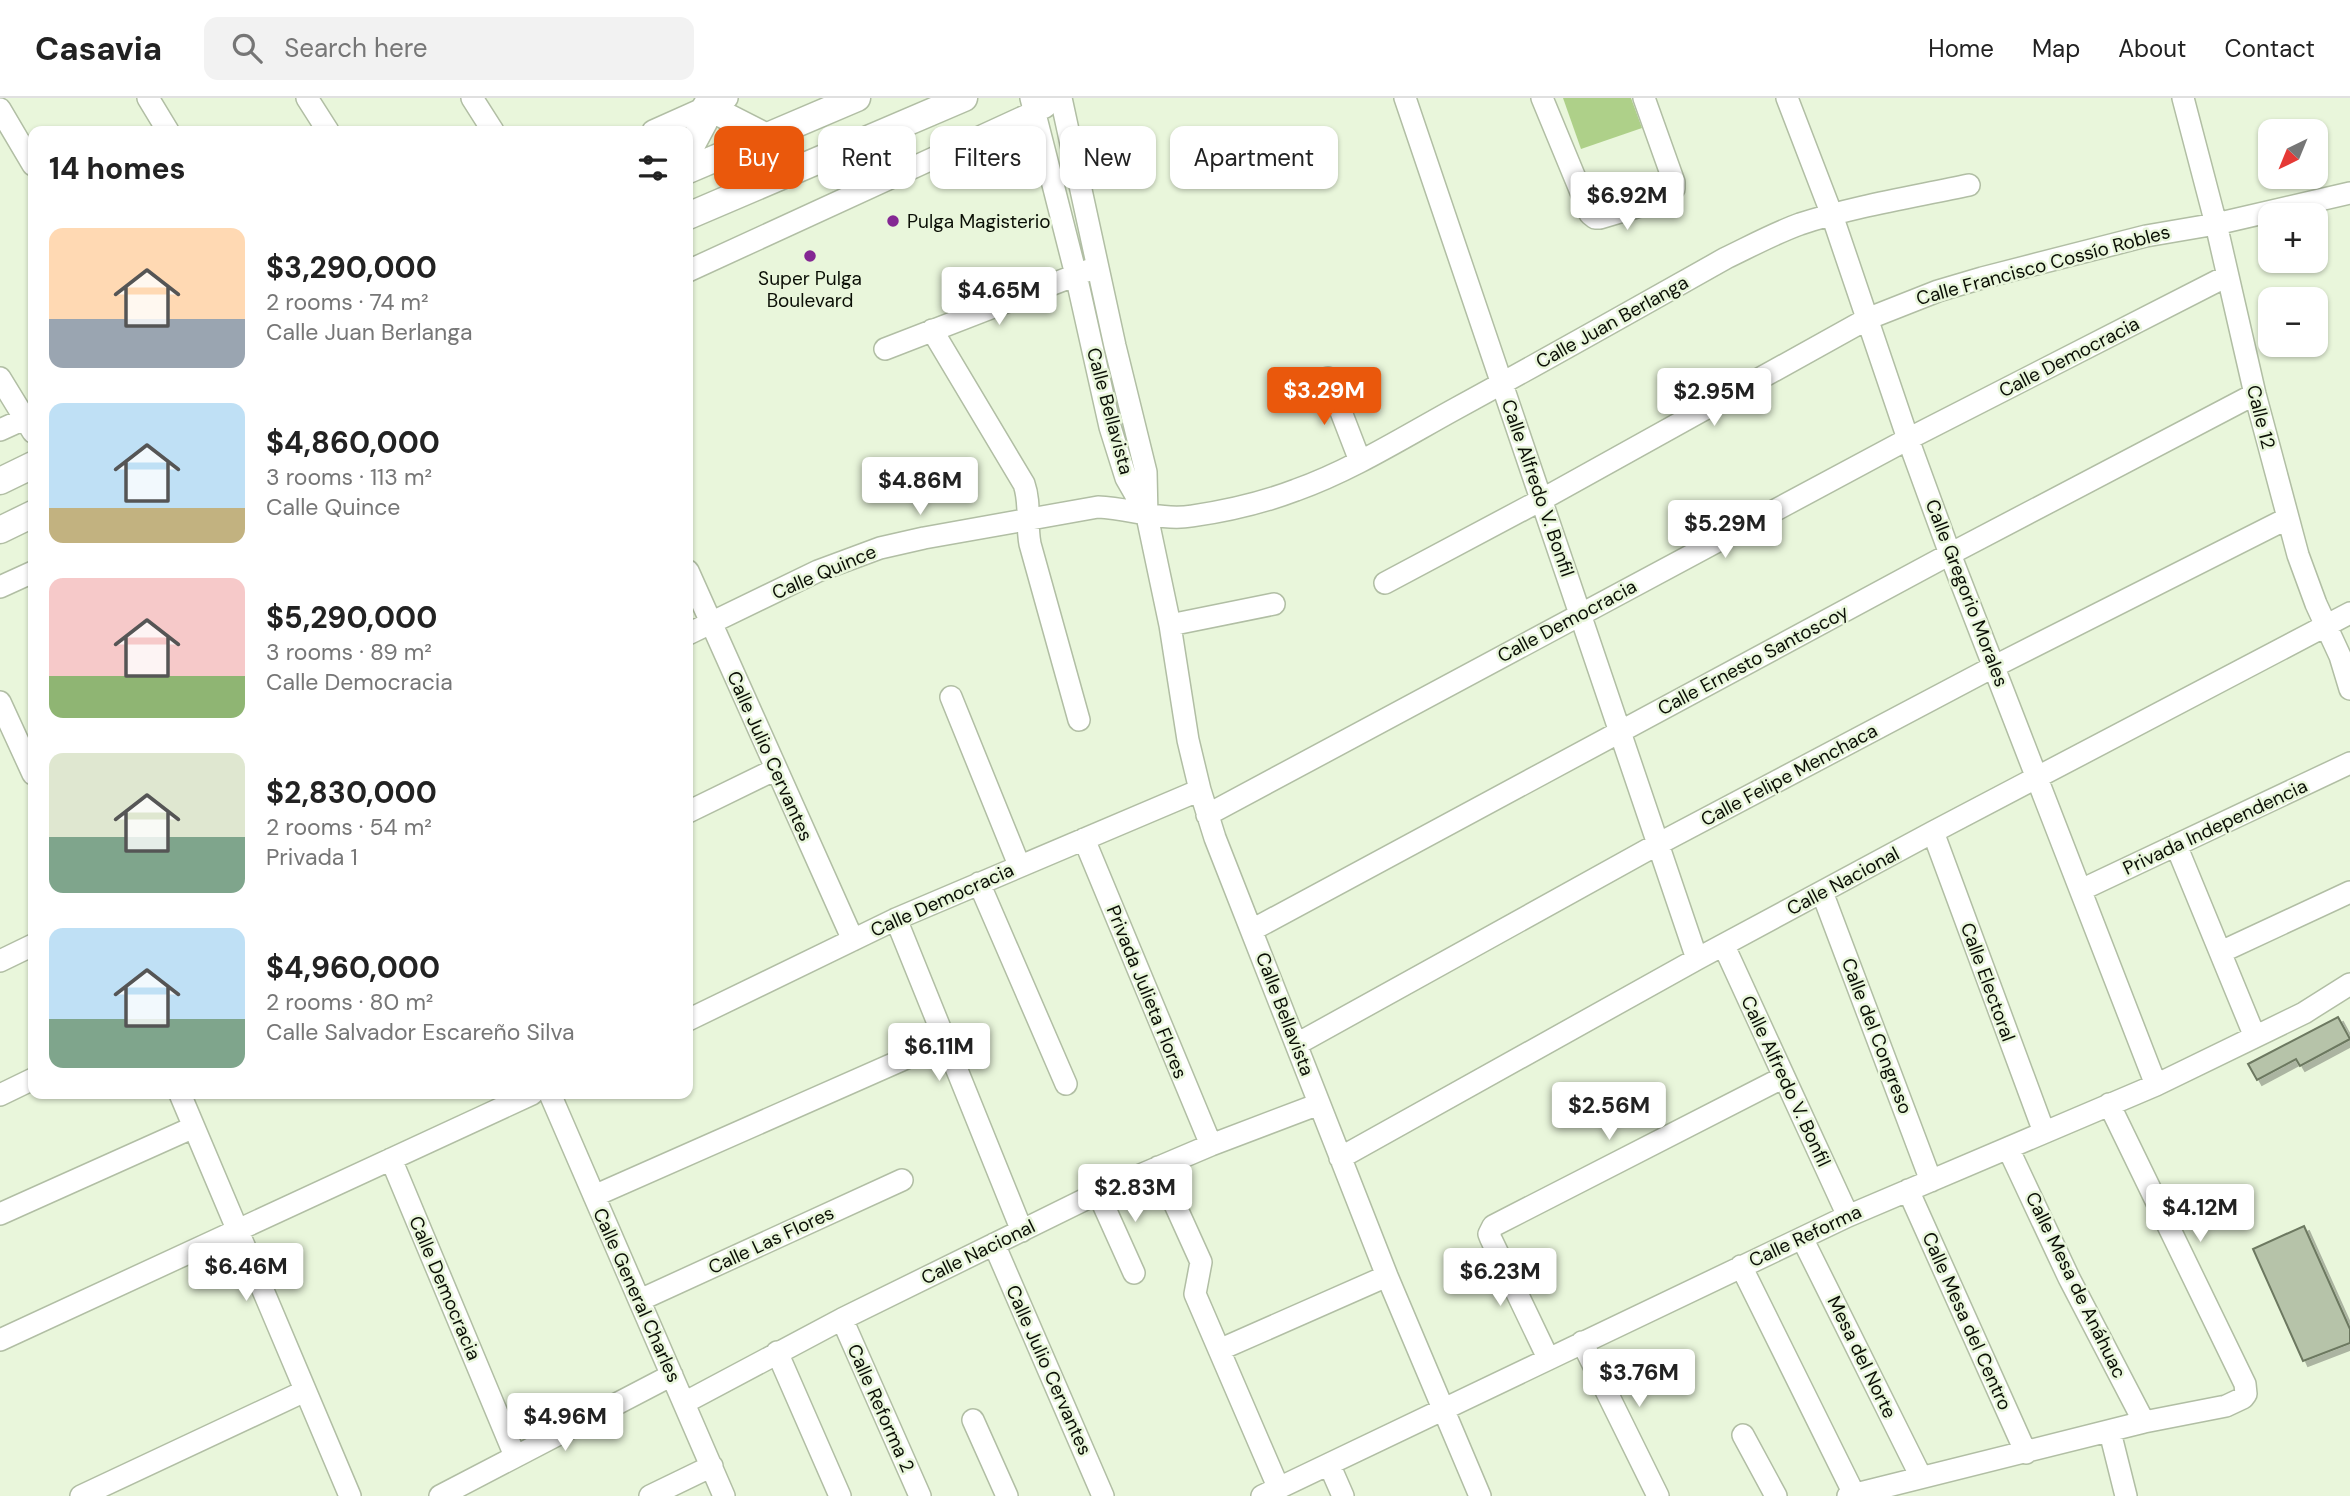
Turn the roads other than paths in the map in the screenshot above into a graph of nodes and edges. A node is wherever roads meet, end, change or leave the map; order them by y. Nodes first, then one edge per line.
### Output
1 (148, 98) edge
2 (307, 98) edge
3 (472, 98) edge
4 (857, 98) edge
5 (964, 98) edge
6 (1405, 98) edge
7 (1542, 98) edge
8 (1644, 98) edge
9 (1787, 98) edge
10 (2183, 98) edge
11 (1062, 99) edge
12 (711, 101) edge
13 (1033, 105) edge
14 (0, 109) edge
15 (165, 126) edge
16 (325, 126) edge
17 (490, 126) edge
18 (663, 126) edge
19 (750, 126) edge
20 (792, 126) edge
21 (693, 143) edge
22 (28, 157) edge
23 (714, 159) edge
24 (693, 168) edge
25 (1969, 185) dead end
26 (2350, 193) edge
27 (693, 214) edge
28 (1832, 215) junction
29 (2217, 224) junction
30 (1098, 267) junction
31 (693, 269) edge
32 (1076, 275) junction
33 (2227, 276) junction
34 (1867, 319) junction
35 (932, 330) junction
36 (885, 349) dead end
37 (0, 378) edge
38 (1328, 378) dead end
39 (1503, 383) junction
40 (2255, 394) junction
41 (28, 418) edge
42 (28, 423) edge
43 (0, 430) edge
44 (1908, 439) junction
45 (1360, 461) junction
46 (18, 472) edge
47 (28, 491) edge
48 (1541, 500) junction
49 (28, 516) edge
50 (1147, 516) junction
51 (2288, 518) junction
52 (1028, 519) junction
53 (0, 530) edge
54 (1950, 554) junction
55 (28, 574) edge
56 (693, 582) edge
57 (1385, 583) dead end
58 (0, 587) edge
59 (1274, 604) dead end
60 (1581, 613) junction
61 (2350, 613) edge
62 (711, 623) junction
63 (1170, 625) junction
64 (2327, 626) junction
65 (693, 632) edge
66 (1995, 666) junction
67 (2350, 689) edge
68 (951, 697) dead end
69 (0, 702) edge
70 (1079, 720) dead end
71 (1621, 730) junction
72 (28, 763) edge
73 (2350, 764) edge
74 (776, 769) junction
75 (2038, 778) junction
76 (1200, 790) junction
77 (693, 810) edge
78 (1208, 815) junction
79 (1933, 832) junction
80 (1084, 839) junction
81 (1658, 844) junction
82 (2176, 845) junction
83 (1019, 866) junction
84 (979, 883) junction
85 (2081, 890) junction
86 (1822, 892) junction
87 (2350, 892) edge
88 (896, 919) junction
89 (1252, 930) junction
90 (853, 940) junction
91 (1724, 946) junction
92 (28, 947) edge
93 (2221, 953) junction
94 (1697, 959) junction
95 (0, 961) edge
96 (2350, 984) edge
97 (693, 1018) edge
98 (2255, 1037) junction
99 (945, 1041) junction
100 (1297, 1044) junction
101 (1784, 1077) junction
102 (28, 1082) edge
103 (1066, 1084) dead end
104 (2156, 1086) junction
105 (0, 1096) edge
106 (182, 1099) edge
107 (522, 1099) edge
108 (552, 1099) edge
109 (1319, 1104) junction
110 (2109, 1104) junction
111 (194, 1127) junction
112 (2044, 1132) junction
113 (1211, 1145) junction
114 (2008, 1148) junction
115 (1340, 1158) junction
116 (391, 1159) junction
117 (1158, 1167) junction
118 (902, 1180) dead end
119 (1931, 1181) junction
120 (1908, 1190) junction
121 (1098, 1193) junction
122 (594, 1196) junction
123 (0, 1214) edge
124 (1848, 1216) junction
125 (238, 1230) junction
126 (1022, 1231) junction
127 (1802, 1238) junction
128 (994, 1244) junction
129 (1741, 1266) junction
130 (1134, 1273) dead end
131 (1387, 1276) junction
132 (640, 1300) junction
133 (842, 1320) junction
134 (0, 1340) edge
135 (1582, 1342) junction
136 (1219, 1350) junction
137 (777, 1352) junction
138 (1548, 1358) junction
139 (672, 1375) junction
140 (305, 1391) junction
141 (684, 1403) junction
142 (1443, 1409) junction
143 (973, 1420) dead end
144 (2144, 1422) junction
145 (2110, 1432) junction
146 (1743, 1435) dead end
147 (2026, 1453) junction
148 (515, 1456) junction
149 (1329, 1464) junction
150 (712, 1466) junction
151 (1921, 1477) junction
152 (1271, 1492) edge
153 (1851, 1495) edge
154 (81, 1496) edge
155 (351, 1496) edge
156 (440, 1496) edge
157 (650, 1496) edge
158 (724, 1496) edge
159 (840, 1496) edge
160 (920, 1496) edge
161 (1007, 1496) edge
162 (1103, 1496) edge
163 (1343, 1496) edge
164 (1480, 1496) edge
165 (1658, 1496) edge
166 (1776, 1496) edge
167 (2126, 1496) edge

1 - 15 street
2 - 16 street
3 - 17 street
4 - 20 main road
5 - 27 main road
6 - 39 street, Calle Alfredo V. Bonfil
7 - 8 street
9 - 28 street, Calle Gregorio Morales
10 - 29 street, Calle 12
11 - 13 street
11 - 30 street, Calle Bellavista
12 - 18 street
12 - 19 main road
12 - 21 main road
13 - 31 street
13 - 32 street, Calle Bellavista
14 - 22 street
23 - 24 main road
25 - 28 street, Calle Juan Berlanga
26 - 29 street, Calle Francisco Cossío Robles
28 - 34 street, Calle Gregorio Morales
28 - 39 street, Calle Juan Berlanga
29 - 33 street, Calle 12
29 - 34 street, Calle Francisco Cossío Robles
30 - 32 street
30 - 50 street, Calle Bellavista
32 - 35 street
32 - 50 street, Calle Bellavista
33 - 40 street, Calle 12
33 - 44 street, Calle Democracia
34 - 44 street, Calle Gregorio Morales
34 - 48 street, Calle Francisco Cossío Robles
35 - 36 street
35 - 52 street
37 - 41 street
38 - 45 street
39 - 45 street, Calle Juan Berlanga
39 - 48 street, Calle Alfredo V. Bonfil
40 - 51 street, Calle 12
40 - 54 street, Calle Ernesto Santoscoy
42 - 43 street
44 - 54 street, Calle Gregorio Morales
44 - 60 street, Calle Democracia
45 - 50 street, Calle Juan Berlanga
46 - 47 main road
48 - 57 street, Calle Francisco Cossío Robles
48 - 60 street, Calle Alfredo V. Bonfil
49 - 53 main road
50 - 52 street, Calle Quince
50 - 63 street, Calle Bellavista
51 - 64 street, Calle 12
51 - 66 street, Calle Felipe Menchaca
52 - 62 street, Calle Quince
52 - 70 street
54 - 66 street, Calle Gregorio Morales
54 - 71 street, Calle Ernesto Santoscoy
55 - 58 street
56 - 62 street, Calle Julio Cervantes
59 - 63 street
60 - 71 street, Calle Alfredo V. Bonfil
60 - 78 street, Calle Democracia
61 - 64 street, Calle Nacional
62 - 65 street, Calle Quince
62 - 74 street, Calle Julio Cervantes
63 - 76 street, Calle Bellavista
64 - 67 street, Calle 12
64 - 75 street, Calle Nacional
66 - 75 street, Calle Gregorio Morales
66 - 81 street, Calle Felipe Menchaca
68 - 83 street
69 - 72 street
71 - 81 street, Calle Alfredo V. Bonfil
71 - 89 street, Calle Ernesto Santoscoy
73 - 82 street, Privada Independencia
74 - 77 street
74 - 90 street, Calle Julio Cervantes
75 - 79 street, Calle Nacional
75 - 85 street, Calle Gregorio Morales
76 - 78 street, Calle Bellavista
76 - 80 street, Calle Democracia
78 - 89 street, Calle Bellavista
79 - 86 street, Calle Nacional
79 - 112 street, Calle Electoral
80 - 83 street, Calle Democracia
80 - 113 street, Privada Julieta Flores
81 - 94 street, Calle Alfredo V. Bonfil
81 - 100 street, Calle Felipe Menchaca
82 - 85 street, Privada Independencia
82 - 93 street
83 - 84 street, Calle Democracia
84 - 88 street, Calle Democracia
84 - 103 street
85 - 104 street, Calle Gregorio Morales
86 - 91 street, Calle Nacional
86 - 119 street, Calle del Congreso
87 - 93 street
88 - 90 street, Calle Democracia
88 - 99 street
89 - 100 street, Calle Bellavista
90 - 97 street, Calle Democracia
91 - 94 street, Calle Nacional
91 - 101 street, Calle Alfredo V. Bonfil
92 - 95 street
93 - 98 street
94 - 115 street, Calle Nacional
96 - 98 street, Calle Reforma
98 - 104 street, Calle Reforma
99 - 122 street
99 - 126 street
100 - 109 street, Calle Bellavista
101 - 124 street, Calle Alfredo V. Bonfil
101 - 138 street
102 - 105 street
104 - 110 street, Calle Reforma
106 - 111 street
107 - 116 street
108 - 122 street, Calle General Charles
109 - 113 street, Calle Nacional
109 - 115 street, Calle Bellavista
110 - 112 street, Calle Reforma
110 - 144 street
111 - 123 street
111 - 125 street
112 - 114 street, Calle Reforma
113 - 117 street, Calle Nacional
114 - 119 street, Calle Reforma
114 - 144 street, Calle Mesa de Anáhuac
115 - 131 street, Calle Bellavista
116 - 125 street
116 - 148 street, Calle Democracia
117 - 121 street, Calle Nacional
117 - 136 street
118 - 132 street, Calle Las Flores
119 - 120 street, Calle Reforma
120 - 124 street, Calle Reforma
120 - 147 street, Calle Mesa del Centro
121 - 126 street, Calle Nacional
121 - 130 street
122 - 132 street, Calle General Charles
124 - 127 street, Calle Reforma
125 - 134 street
125 - 140 street
126 - 128 street, Calle Nacional
127 - 129 street, Calle Reforma
127 - 151 street, Mesa del Norte
128 - 133 street, Calle Nacional
128 - 162 street, Calle Julio Cervantes
129 - 135 street, Calle Reforma
129 - 153 street
131 - 136 street
131 - 142 street, Calle Bellavista
132 - 139 street, Calle General Charles
133 - 137 street, Calle Nacional
133 - 160 street, Calle Reforma 2
135 - 138 street, Calle Reforma
135 - 165 street
136 - 152 street
137 - 141 street, Calle Nacional
137 - 159 street
138 - 142 street, Calle Reforma
139 - 141 street, Calle General Charles
139 - 148 street
140 - 154 street
140 - 155 street
141 - 150 street, Calle General Charles
142 - 149 street, Calle Reforma
142 - 164 street, Calle Bellavista
143 - 161 street
144 - 145 street
145 - 147 street
145 - 167 street
146 - 166 street
147 - 151 street
148 - 156 street
149 - 152 street, Calle Reforma
149 - 163 street
150 - 157 street
150 - 158 street, Calle General Charles
151 - 153 street

